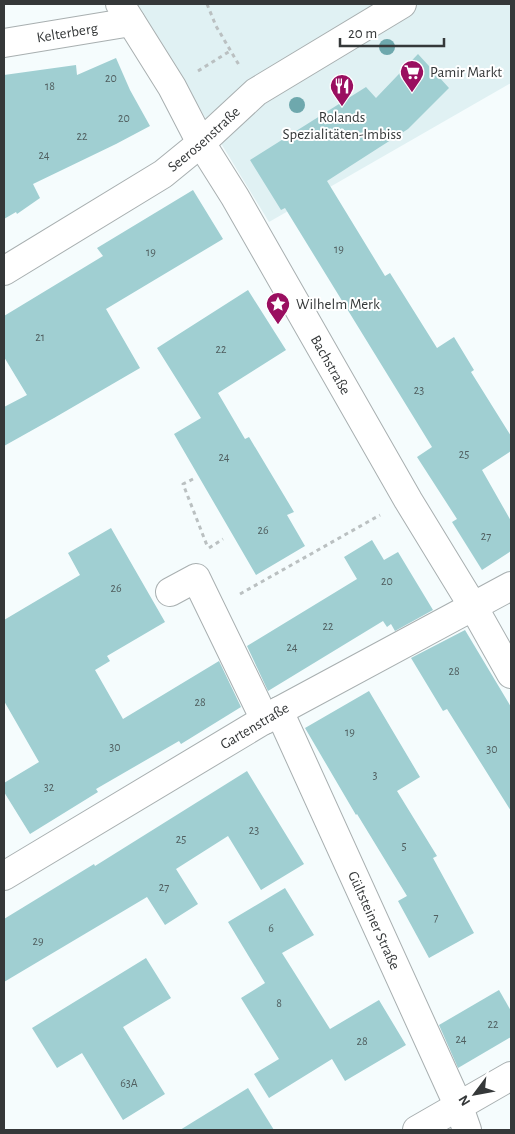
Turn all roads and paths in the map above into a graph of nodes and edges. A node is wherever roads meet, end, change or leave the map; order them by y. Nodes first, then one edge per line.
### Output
1 (207, 4) edge
2 (402, 4) edge
3 (125, 13) edge
4 (4, 43) edge
5 (256, 92) junction
6 (201, 143) junction
7 (4, 271) edge
8 (192, 479) dead end
9 (408, 500) junction
10 (223, 539) dead end
11 (511, 586) edge
12 (170, 592) dead end
13 (237, 596) dead end
14 (474, 608) junction
15 (511, 674) edge
16 (272, 716) junction
17 (4, 876) edge
18 (511, 1076) edge
19 (463, 1119) edge
20 (417, 1130) edge

1 - 5 path
2 - 5 street, Seerosenstraße
3 - 4 street, Kelterberg
3 - 6 street, Bachstraße
5 - 6 street, Seerosenstraße
6 - 7 street, Seerosenstraße
6 - 9 street, Bachstraße
8 - 10 path
9 - 13 path
9 - 14 street, Bachstraße
11 - 14 street, Gartenstraße
12 - 16 street, Gültsteiner Straße
14 - 15 street, Bachstraße
14 - 16 street, Gartenstraße
16 - 17 street, Gartenstraße
16 - 19 street, Gültsteiner Straße
18 - 19 street
19 - 20 street

